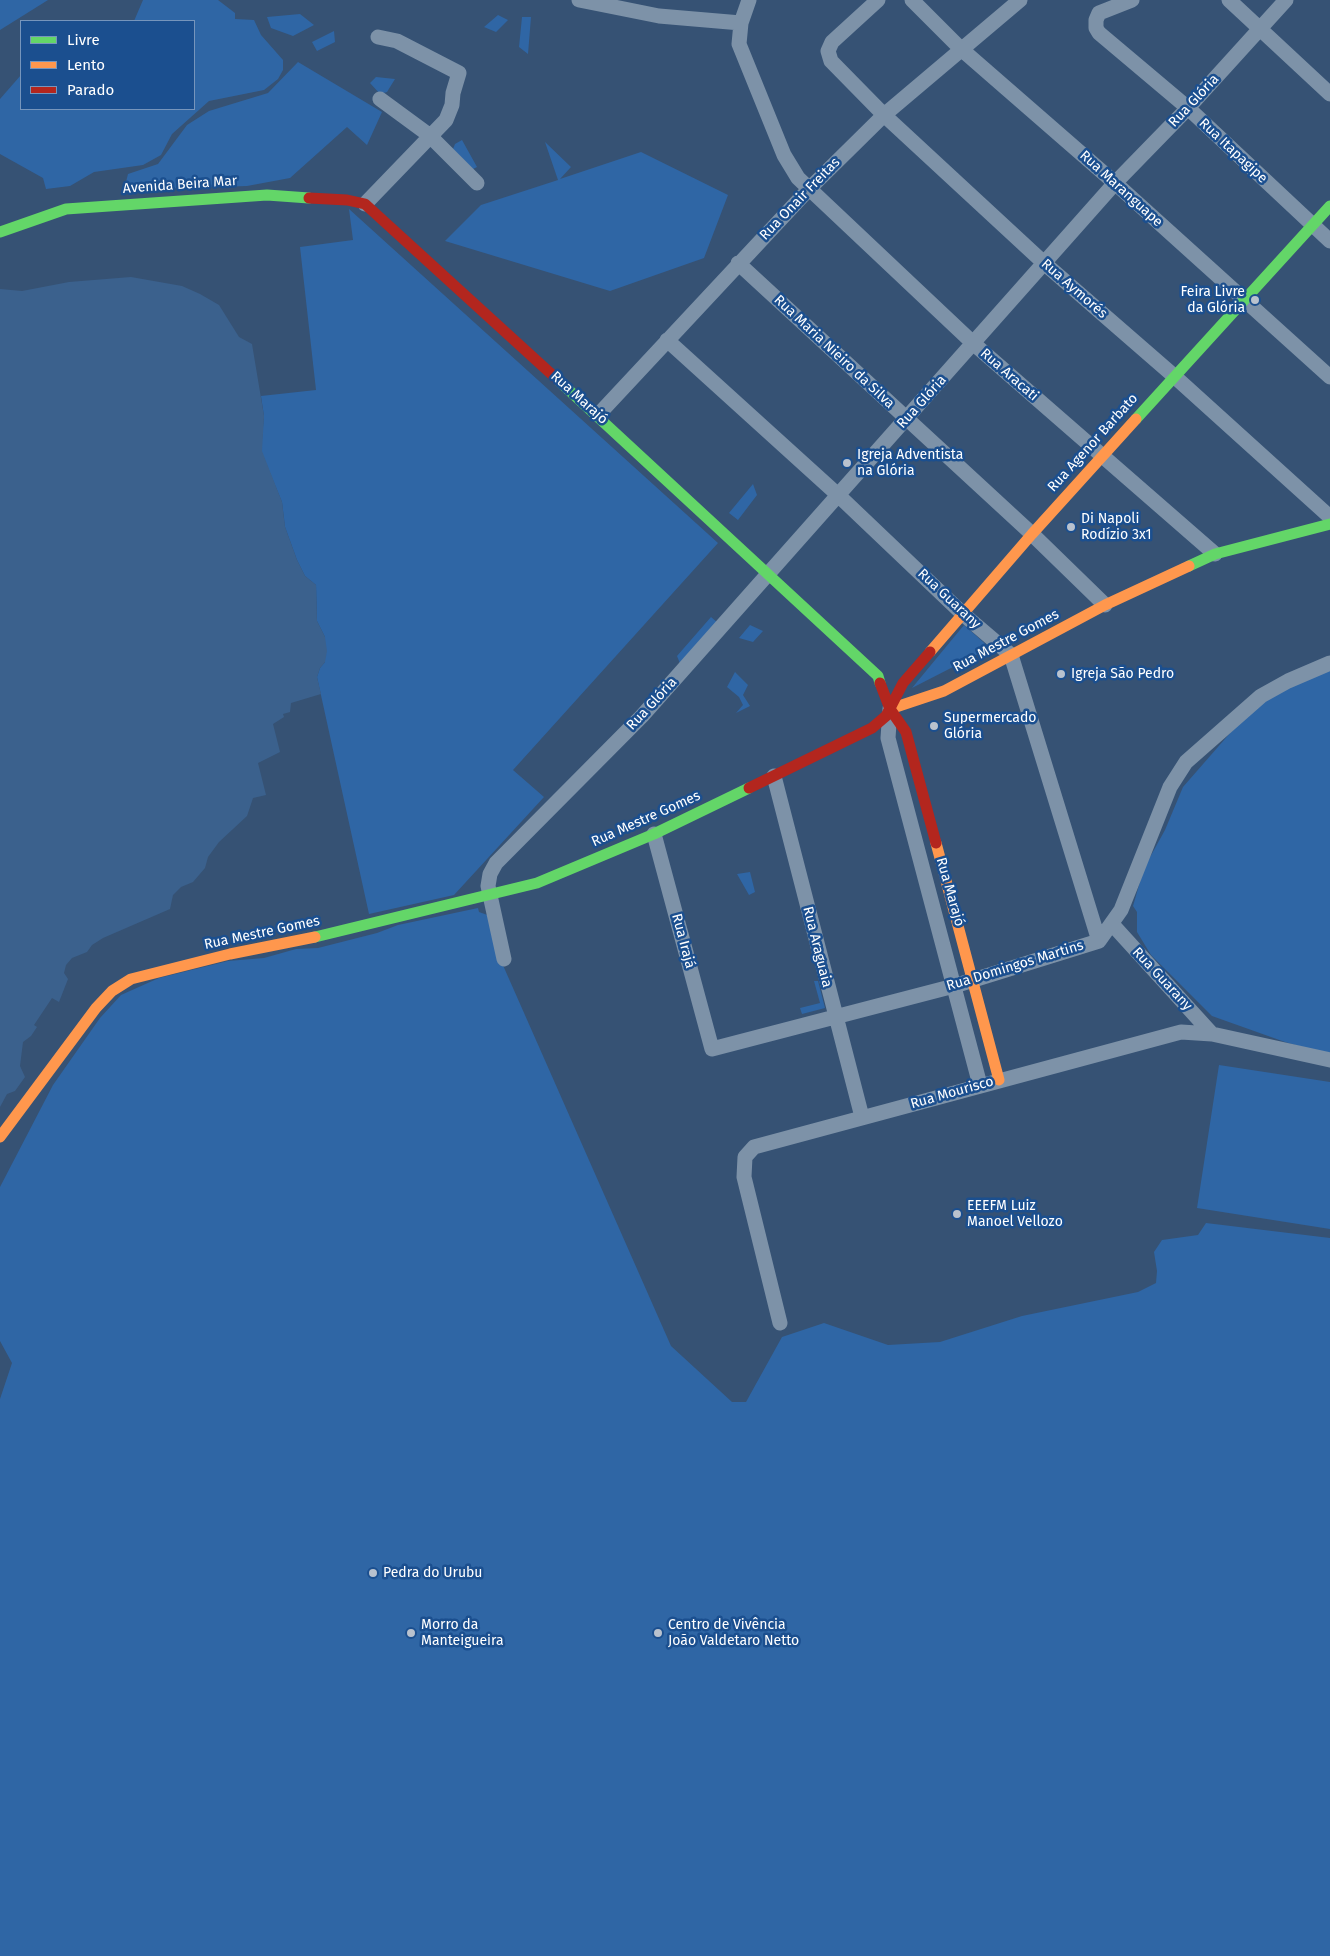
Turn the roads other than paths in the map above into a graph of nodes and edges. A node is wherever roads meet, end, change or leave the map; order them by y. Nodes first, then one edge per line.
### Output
1 (579, 0) edge
2 (749, 0) edge
3 (878, 0) edge
4 (912, 0) edge
5 (1020, 0) edge
6 (1132, 0) edge
7 (1229, 0) edge
8 (1286, 0) edge
9 (741, 23) junction
10 (1261, 29) junction
11 (378, 37) dead end
12 (960, 48) junction
13 (1330, 94) edge
14 (380, 99) dead end
15 (1188, 108) junction
16 (884, 115) junction
17 (429, 135) junction
18 (477, 183) dead end
19 (1115, 183) junction
20 (809, 189) junction
21 (365, 204) junction
22 (1330, 206) edge
23 (1313, 226) junction
24 (0, 232) edge
25 (1330, 241) edge
26 (1044, 263) junction
27 (738, 264) junction
28 (1245, 301) junction
29 (666, 340) junction
30 (974, 344) junction
31 (1174, 376) junction
32 (1330, 377) edge
33 (598, 415) junction
34 (907, 420) junction
35 (1101, 457) junction
36 (838, 495) junction
37 (1330, 517) edge
38 (1330, 524) edge
39 (1032, 534) junction
40 (1215, 554) junction
41 (768, 574) junction
42 (1105, 605) junction
43 (963, 614) junction
44 (1010, 655) junction
45 (1330, 663) edge
46 (890, 708) junction
47 (774, 776) junction
48 (654, 834) junction
49 (488, 895) junction
50 (1112, 924) junction
51 (1099, 941) junction
52 (504, 960) dead end
53 (974, 980) junction
54 (954, 986) junction
55 (834, 1016) junction
56 (1212, 1034) junction
57 (712, 1049) joint
58 (1330, 1060) edge
59 (998, 1080) junction
60 (980, 1085) junction
61 (862, 1118) junction
62 (0, 1137) edge
63 (780, 1323) dead end

1 - 9 street
2 - 9 street, Rua Aracati
3 - 16 street, Rua Aymorés
4 - 12 street, Rua Maranguape
5 - 12 street, Rua Onair Freitas
6 - 15 street, Rua Itapagipe
7 - 10 street
8 - 10 street, Rua Glória
9 - 20 street, Rua Aracati
10 - 13 street
10 - 15 street, Rua Glória
11 - 17 street
12 - 16 street, Rua Onair Freitas
12 - 19 street, Rua Maranguape
14 - 17 street
15 - 19 street, Rua Glória
15 - 23 street, Rua Itapagipe
16 - 20 street, Rua Onair Freitas
16 - 26 street, Rua Aymorés
17 - 18 street
17 - 21 street
19 - 26 street, Rua Glória
19 - 28 street, Rua Maranguape
20 - 27 street, Rua Onair Freitas
20 - 30 street, Rua Aracati
21 - 24 street, Avenida Beira Mar
21 - 33 street, Rua Marajó
22 - 23 street, Rua Agenor Barbato
23 - 25 street, Rua Itapagipe
23 - 28 street, Rua Agenor Barbato
26 - 30 street, Rua Glória
26 - 31 street, Rua Aymorés
27 - 29 street, Rua Onair Freitas
27 - 34 street, Rua Maria Nieiro da Silva
28 - 31 street, Rua Agenor Barbato
28 - 32 street, Rua Maranguape
29 - 33 street, Rua Onair Freitas
29 - 36 street, Rua Guarany
30 - 34 street, Rua Glória
30 - 35 street, Rua Aracati
31 - 35 street, Rua Agenor Barbato
31 - 37 street, Rua Aymorés
33 - 41 street, Rua Marajó
34 - 36 street, Rua Glória
34 - 39 street, Rua Maria Nieiro da Silva
35 - 39 street, Rua Agenor Barbato
35 - 40 street, Rua Aracati
36 - 41 street, Rua Glória
36 - 43 street, Rua Guarany
38 - 40 street, Rua Mestre Gomes
39 - 42 street, Rua Maria Nieiro da Silva
39 - 43 street, Rua Agenor Barbato
40 - 42 street, Rua Mestre Gomes
41 - 46 street, Rua Marajó
41 - 49 street, Rua Glória
42 - 44 street, Rua Mestre Gomes
43 - 44 street, Rua Guarany
43 - 46 street, Rua Agenor Barbato
44 - 46 street, Rua Mestre Gomes
44 - 51 street
45 - 50 street, Rua Domingos Martins
46 - 47 street, Rua Mestre Gomes
46 - 53 street, Rua Marajó
46 - 54 street, Rua Marajó
47 - 48 street, Rua Mestre Gomes
47 - 55 street, Rua Araguaia
48 - 49 street, Rua Mestre Gomes
48 - 57 street, Rua Irajá
49 - 52 street
49 - 62 street, Rua Mestre Gomes
50 - 51 street, Rua Domingos Martins
50 - 56 street, Rua Guarany
51 - 53 street, Rua Domingos Martins
53 - 54 street, Rua Domingos Martins
53 - 59 street, Rua Marajó
54 - 55 street, Rua Domingos Martins
54 - 60 street, Rua Marajó
55 - 57 street, Rua Domingos Martins
55 - 61 street, Rua Araguaia
56 - 58 street, Rua Mourisco
56 - 59 street, Rua Mourisco
59 - 60 street, Rua Mourisco
60 - 61 street, Rua Mourisco
61 - 63 street, Rua Mourisco

